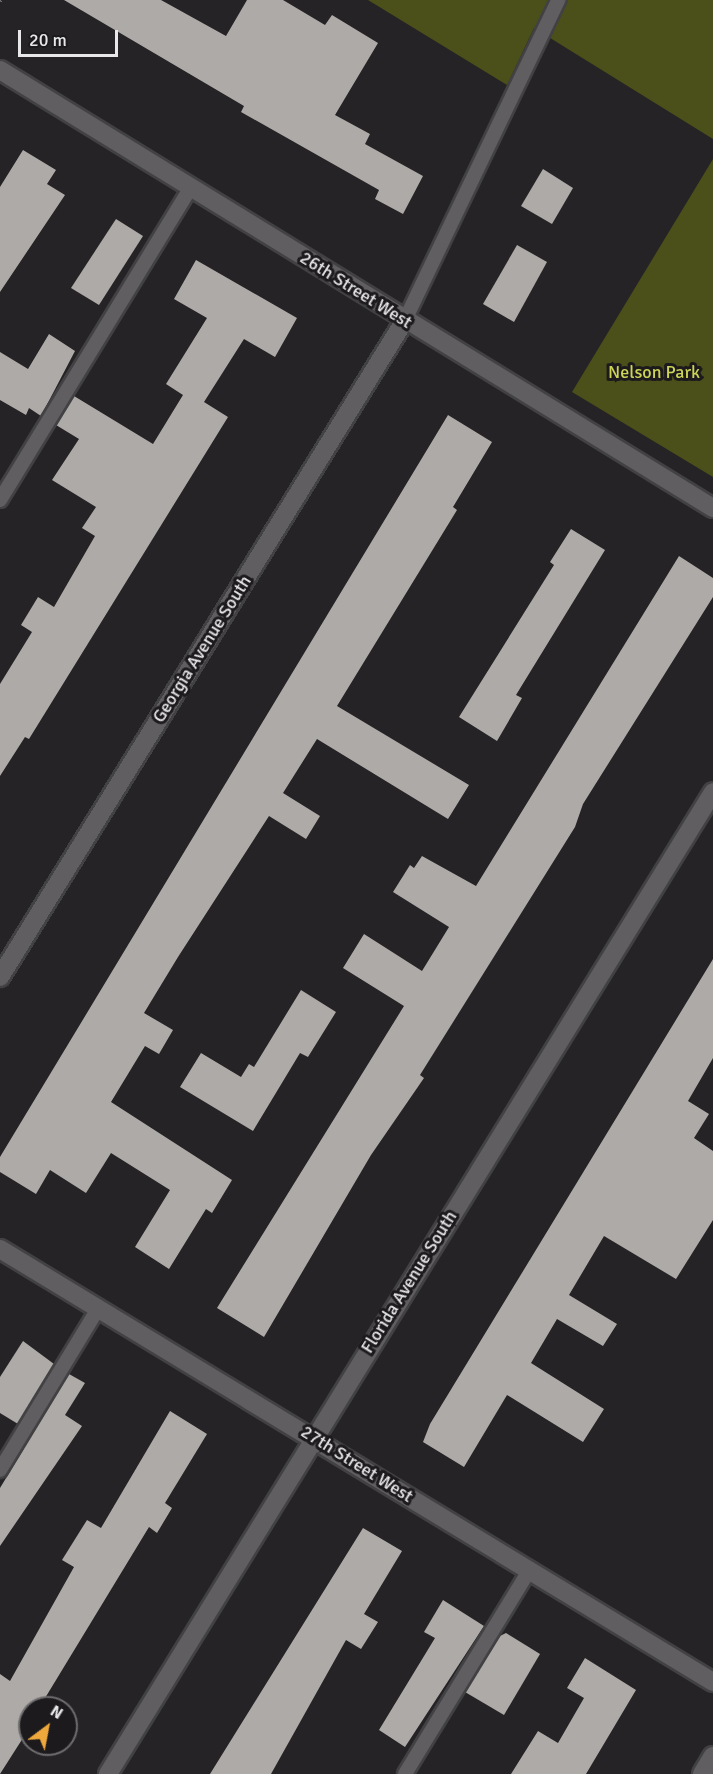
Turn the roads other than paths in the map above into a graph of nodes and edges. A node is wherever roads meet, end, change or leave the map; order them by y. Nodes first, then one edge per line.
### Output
1 (558, 0) edge
2 (0, 70) edge
3 (191, 187) junction
4 (405, 320) junction
5 (0, 500) edge
6 (713, 508) edge
7 (713, 792) edge
8 (0, 977) edge
9 (0, 1249) edge
10 (98, 1309) junction
11 (313, 1436) junction
12 (0, 1470) edge
13 (530, 1569) junction
14 (713, 1682) edge
15 (713, 1756) edge
16 (108, 1774) edge
17 (405, 1774) edge
18 (702, 1774) edge

1 - 4 lane
2 - 3 street, 26th Street West
3 - 4 street, 26th Street West
3 - 5 lane
4 - 6 street, 26th Street West
4 - 8 street, Georgia Avenue South
7 - 11 street, Florida Avenue South
9 - 10 street, 27th Street West
10 - 11 street, 27th Street West
10 - 12 lane
11 - 13 street, 27th Street West
11 - 16 street, Florida Avenue South
13 - 14 street, 27th Street West
13 - 17 lane
15 - 18 street

